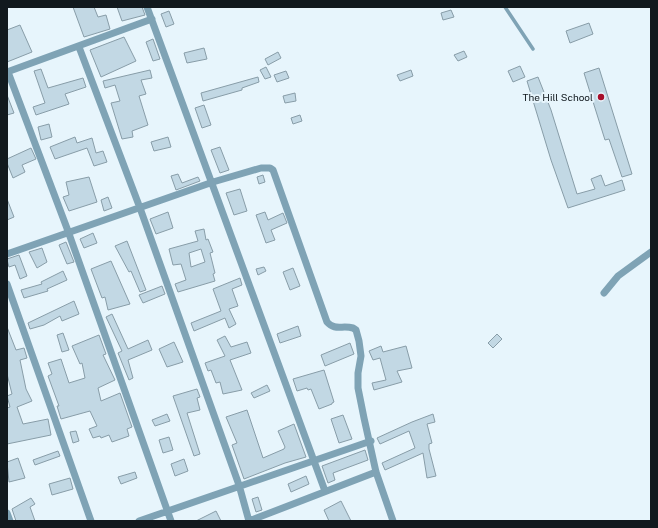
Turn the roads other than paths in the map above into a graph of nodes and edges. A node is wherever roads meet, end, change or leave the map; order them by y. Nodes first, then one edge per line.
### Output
1 (147, 7) edge
2 (505, 7) edge
3 (152, 19) junction
4 (79, 47) junction
5 (533, 48) dead end
6 (8, 72) edge
7 (213, 182) junction
8 (140, 208) junction
9 (68, 231) junction
10 (651, 252) edge
11 (7, 254) edge
12 (7, 284) edge
13 (604, 293) dead end
14 (370, 441) junction
15 (313, 460) junction
16 (376, 472) junction
17 (239, 486) junction
18 (325, 491) junction
19 (168, 512) junction
20 (7, 513) edge
21 (10, 521) edge
22 (91, 521) edge
23 (139, 521) edge
24 (171, 521) edge
25 (393, 521) edge

1 - 3 street
2 - 5 lane
3 - 4 street
3 - 7 street
4 - 6 street
4 - 8 street
6 - 9 street
7 - 8 street
7 - 14 street
7 - 15 street
8 - 9 street
8 - 17 street
9 - 11 street
9 - 19 street
10 - 13 street
12 - 22 street
14 - 15 street
14 - 16 street
15 - 17 street
15 - 18 street
16 - 18 street
16 - 25 street
17 - 18 street
17 - 19 street
19 - 23 street
19 - 24 street
20 - 21 street

